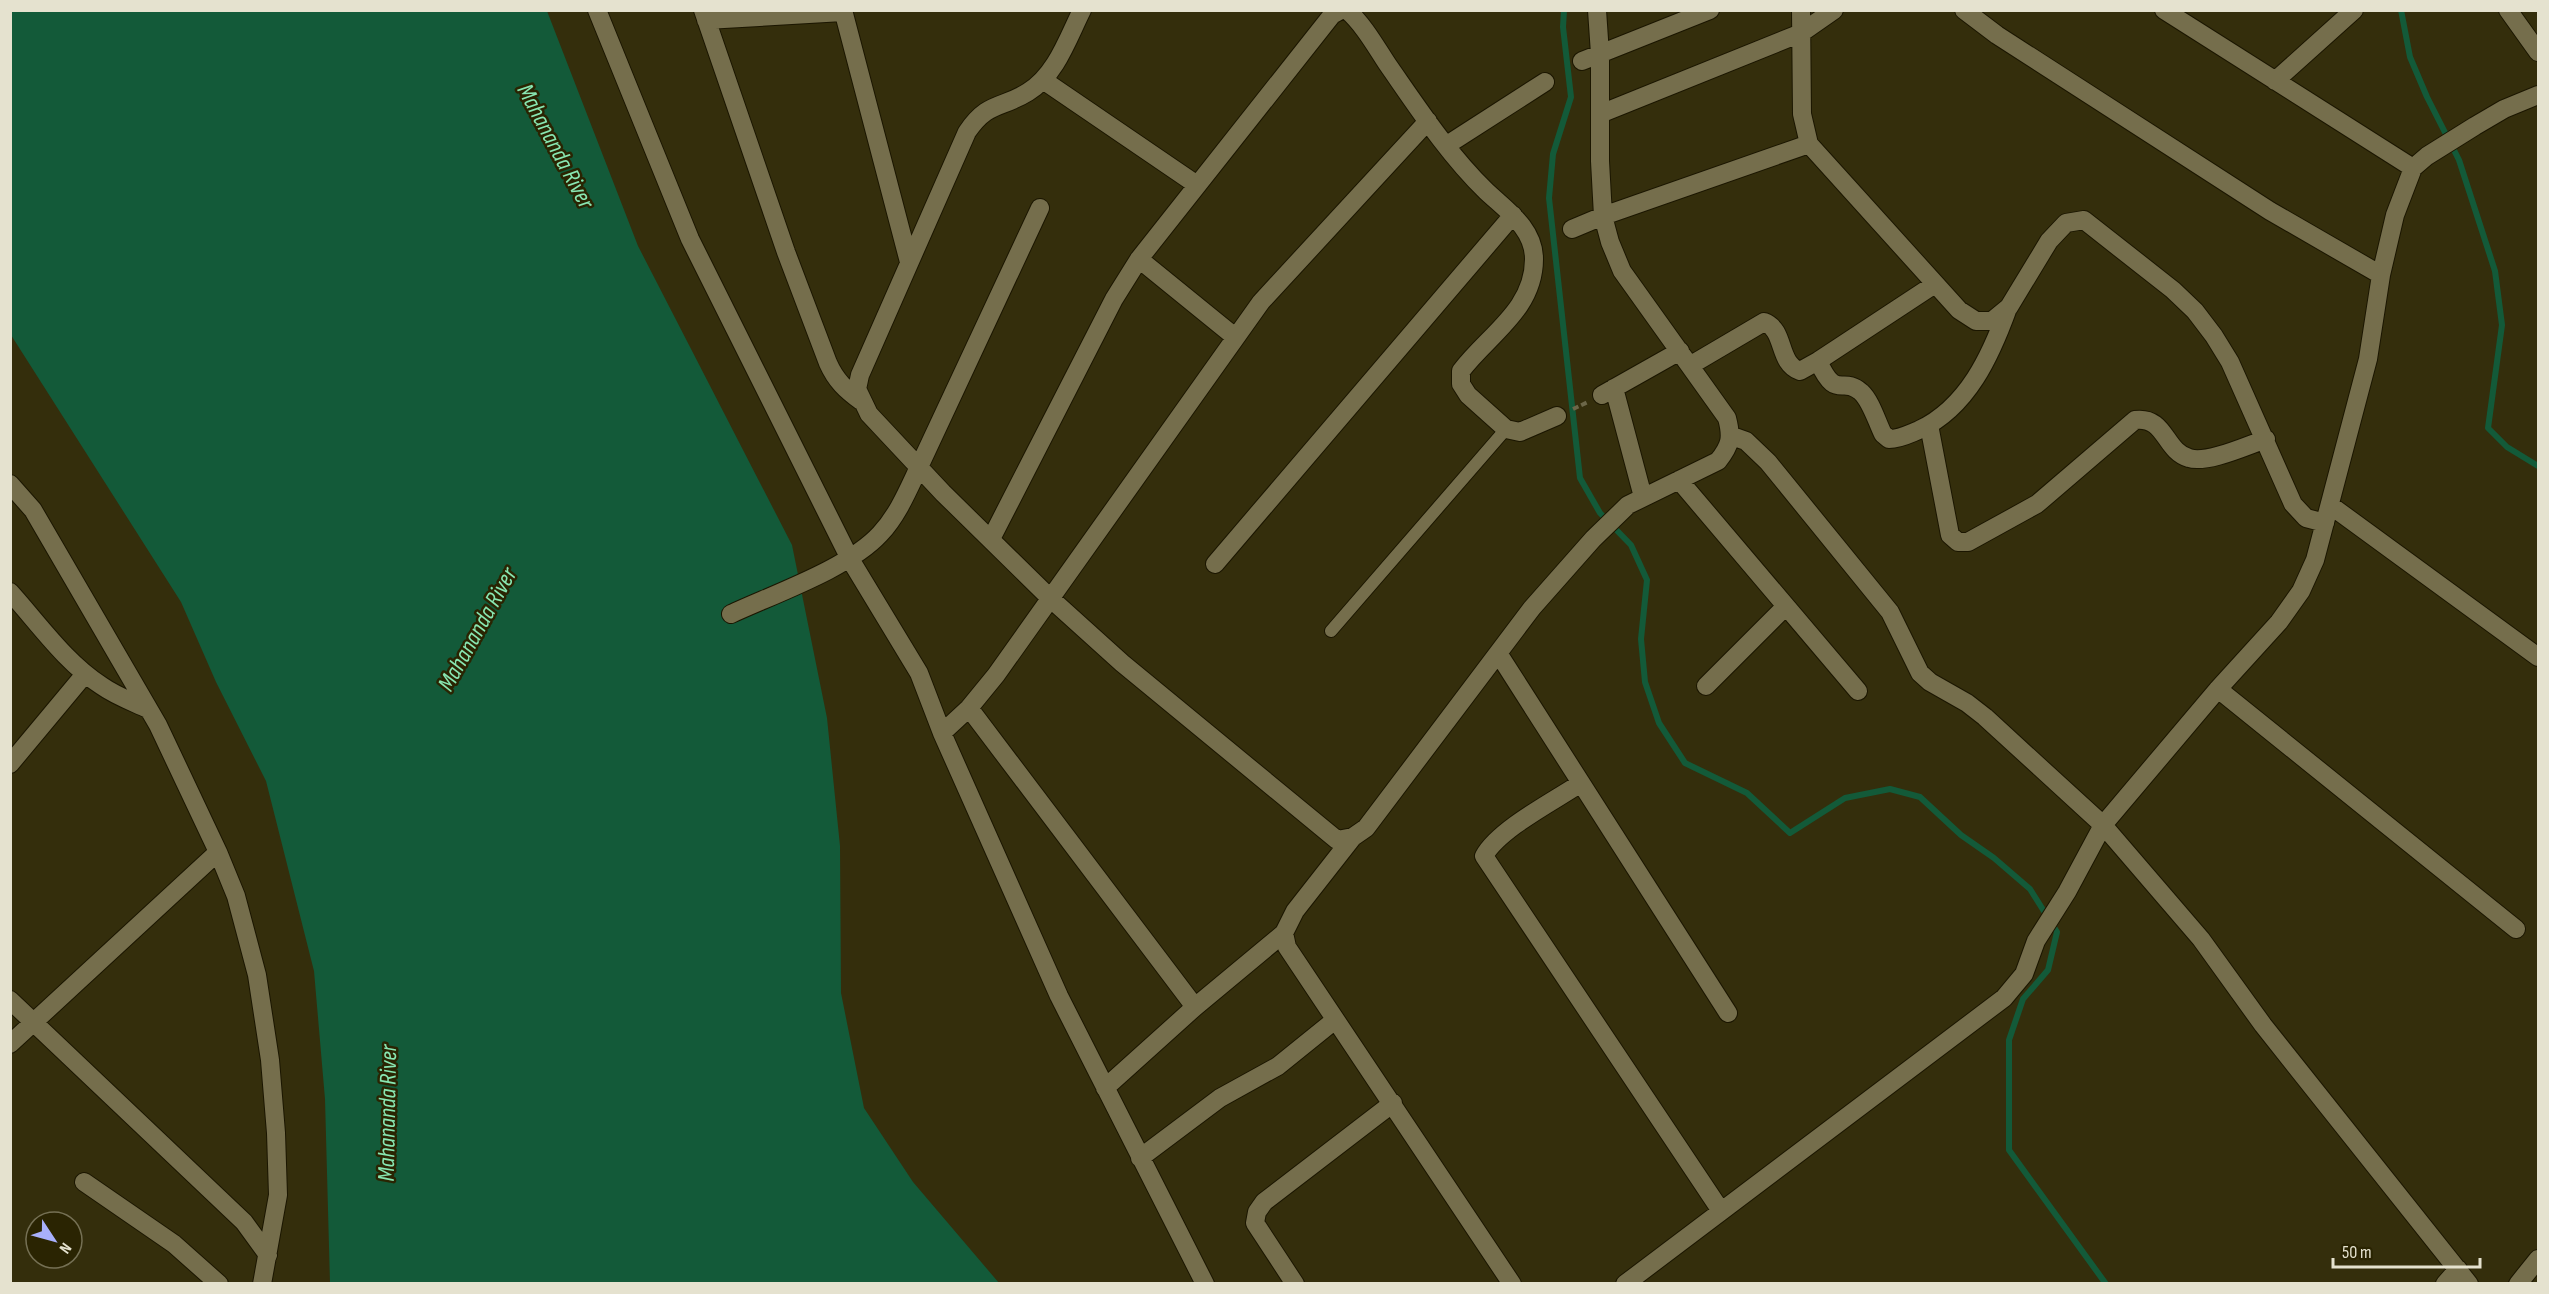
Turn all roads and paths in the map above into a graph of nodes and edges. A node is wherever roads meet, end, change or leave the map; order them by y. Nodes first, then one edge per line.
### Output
1 (597, 10) edge
2 (1082, 10) edge
3 (1341, 10) edge
4 (1347, 10) edge
5 (1597, 10) edge
6 (1710, 10) edge
7 (1801, 10) edge
8 (1834, 10) edge
9 (1964, 10) edge
10 (2164, 10) edge
11 (2354, 10) edge
12 (2508, 10) edge
13 (843, 11) edge
14 (705, 15) edge
15 (1802, 33) junction
16 (2538, 52) edge
17 (1600, 54) junction
18 (1582, 61) dead end
19 (1043, 80) junction
20 (2275, 81) junction
21 (1545, 82) dead end
22 (2538, 95) edge
23 (1600, 114) junction
24 (1428, 121) junction
25 (1809, 144) junction
26 (1447, 145) junction
27 (2420, 162) junction
28 (1197, 185) junction
29 (1040, 208) dead end
30 (1513, 215) junction
31 (1603, 216) junction
32 (1572, 229) dead end
33 (1139, 259) junction
34 (909, 262) junction
35 (2381, 276) junction
36 (1935, 284) junction
37 (2008, 307) junction
38 (1235, 337) junction
39 (1686, 358) junction
40 (1818, 361) junction
41 (1608, 392) junction
42 (861, 401) junction
43 (1557, 416) joint
44 (1929, 425) junction
45 (1506, 429) junction
46 (1732, 436) junction
47 (2266, 439) junction
48 (919, 467) junction
49 (1679, 480) junction
50 (10, 484) edge
51 (1636, 501) junction
52 (2330, 505) junction
53 (2325, 523) junction
54 (991, 539) junction
55 (850, 559) junction
56 (1215, 564) dead end
57 (10, 592) edge
58 (1050, 598) junction
59 (1786, 606) junction
60 (731, 614) dead end
61 (1331, 631) dead end
62 (1498, 653) junction
63 (2538, 657) edge
64 (85, 674) junction
65 (1706, 686) dead end
66 (2218, 689) junction
67 (1858, 691) dead end
68 (969, 708) junction
69 (148, 709) junction
70 (942, 733) junction
71 (10, 764) edge
72 (1581, 783) junction
73 (2103, 825) junction
74 (1353, 837) junction
75 (218, 852) junction
76 (2516, 929) dead end
77 (1284, 933) junction
78 (10, 1000) edge
79 (1196, 1008) junction
80 (1728, 1013) dead end
81 (1335, 1020) junction
82 (32, 1023) junction
83 (10, 1044) edge
84 (1106, 1088) junction
85 (1393, 1103) junction
86 (1140, 1158) junction
87 (84, 1182) dead end
88 (1721, 1211) junction
89 (268, 1255) junction
90 (2538, 1259) edge
91 (2464, 1276) edge
92 (219, 1284) edge
93 (262, 1284) edge
94 (1205, 1284) edge
95 (1295, 1284) edge
96 (1512, 1284) edge
97 (1624, 1284) edge
98 (2445, 1284) edge
99 (2518, 1284) edge

1 - 55 street
2 - 19 street
3 - 28 street
4 - 24 street
5 - 17 street
6 - 17 street
7 - 15 street
8 - 15 street
9 - 35 street
10 - 20 street
11 - 20 street
12 - 16 street
13 - 14 street
13 - 34 street
14 - 42 street
15 - 23 street
15 - 25 street
17 - 18 street
17 - 23 street
19 - 28 street
19 - 34 street
20 - 27 street
21 - 26 street
22 - 27 street
23 - 31 street
24 - 26 street
24 - 38 street
25 - 31 street
25 - 36 street
26 - 30 street
27 - 35 street
28 - 33 street
29 - 48 street
30 - 45 street
30 - 56 street
31 - 32 street
31 - 39 street
33 - 38 street
33 - 54 street
34 - 42 street
35 - 52 street
36 - 37 street
36 - 40 street
37 - 44 street
37 - 47 street
38 - 58 street
39 - 40 street
39 - 41 street
39 - 46 street
40 - 44 street
41 - 43 path
41 - 51 street
42 - 48 street
43 - 45 street
44 - 47 street
45 - 61 lane
46 - 49 street
46 - 73 street
47 - 53 street
48 - 54 street
48 - 55 street
49 - 51 street
49 - 59 street
50 - 69 street
51 - 62 street
52 - 53 street
52 - 63 street
53 - 66 street
54 - 58 street
55 - 60 street
55 - 70 street
57 - 64 street
58 - 68 street
58 - 74 street
59 - 65 street
59 - 67 street
62 - 72 street
62 - 74 street
64 - 69 street
64 - 71 street
66 - 73 street
66 - 76 street
68 - 70 street
68 - 79 street
69 - 75 street
70 - 84 street
72 - 80 street
72 - 88 street
73 - 88 street
73 - 91 street
74 - 77 street
75 - 82 street
75 - 89 street
77 - 79 street
77 - 81 street
78 - 82 street
79 - 84 street
81 - 85 street
81 - 86 street
82 - 83 street
82 - 89 street
84 - 86 street
85 - 95 street
85 - 96 street
86 - 94 street
87 - 92 street
88 - 97 street
89 - 93 street
90 - 99 street
91 - 98 street

